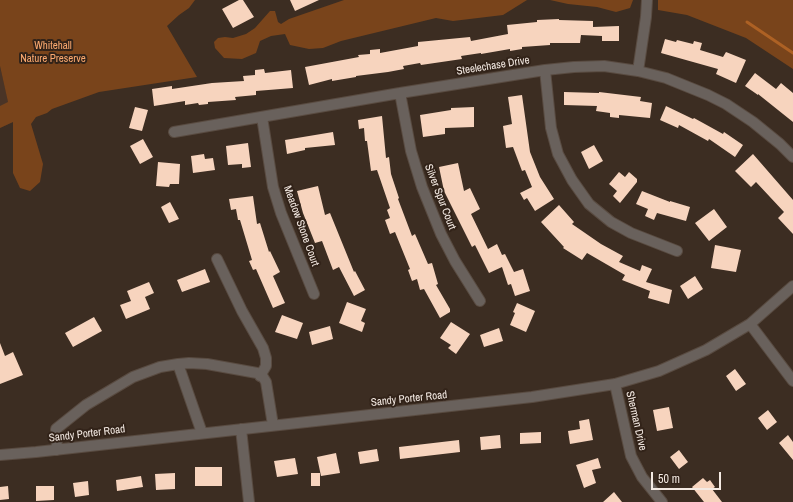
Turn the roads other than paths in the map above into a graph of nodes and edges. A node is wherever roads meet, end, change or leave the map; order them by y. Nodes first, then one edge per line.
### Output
1 (647, 0) edge
2 (545, 70) junction
3 (638, 71) junction
4 (400, 93) junction
5 (262, 118) junction
6 (174, 132) dead end
7 (793, 157) edge
8 (677, 252) dead end
9 (217, 259) dead end
10 (793, 286) edge
11 (314, 294) dead end
12 (480, 301) dead end
13 (750, 324) junction
14 (178, 364) junction
15 (260, 376) junction
16 (793, 381) edge
17 (615, 384) junction
18 (273, 425) junction
19 (241, 429) junction
20 (202, 433) junction
21 (57, 450) junction
22 (0, 455) edge
23 (249, 502) edge
24 (662, 502) edge

1 - 3 street
2 - 3 street, Steelechase Drive
2 - 4 street, Steelechase Drive
2 - 8 street
3 - 7 street, Steelechase Drive
4 - 5 street, Steelechase Drive
4 - 12 street, Silver Spur Court
5 - 6 street, Steelechase Drive
5 - 11 street, Meadow Stone Court
9 - 15 street
10 - 13 street, Sandy Porter Road
13 - 16 street
13 - 17 street, Sandy Porter Road
14 - 15 street
14 - 20 street
14 - 21 street
15 - 18 street
17 - 18 street, Sandy Porter Road
17 - 24 street, Sherman Drive
18 - 19 street, Sandy Porter Road
19 - 20 street, Sandy Porter Road
19 - 23 street
20 - 21 street, Sandy Porter Road
21 - 22 street, Sandy Porter Road

